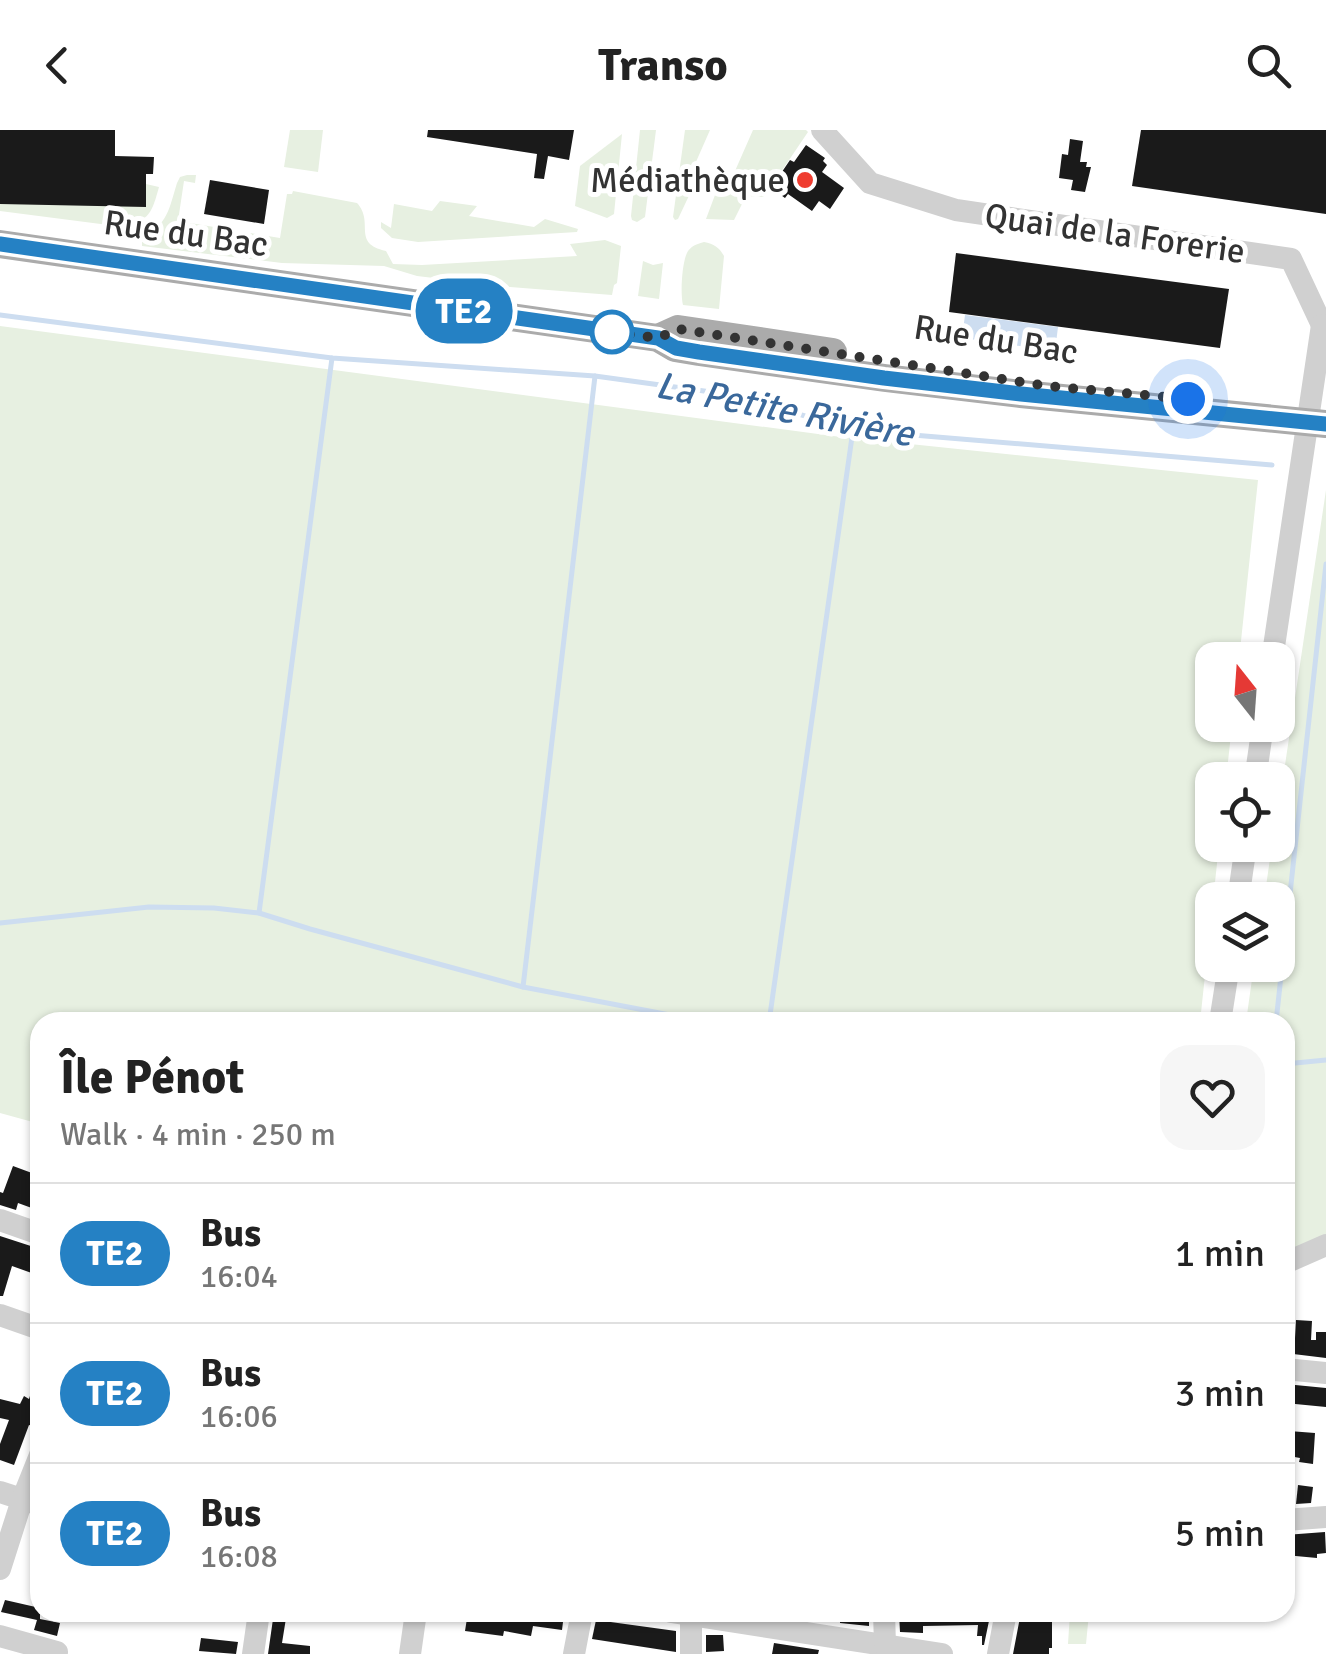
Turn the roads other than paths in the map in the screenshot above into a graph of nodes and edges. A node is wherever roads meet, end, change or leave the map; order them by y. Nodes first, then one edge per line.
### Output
1 (822, 130) edge
2 (0, 244) edge
3 (1324, 323) edge
4 (1317, 416) edge
5 (1275, 642) edge
6 (1226, 982) edge
7 (1221, 1012) edge
8 (0, 1220) edge
9 (30, 1230) edge
10 (1326, 1245) edge
11 (1295, 1259) edge
12 (0, 1316) edge
13 (30, 1326) edge
14 (1295, 1370) edge
15 (1326, 1373) edge
16 (21, 1499) edge
17 (1326, 1518) edge
18 (1295, 1520) edge
19 (0, 1569) edge
20 (257, 1622) edge
21 (415, 1622) edge
22 (580, 1622) edge
23 (686, 1622) edge
24 (737, 1622) edge
25 (885, 1622) edge
26 (1004, 1622) edge
27 (807, 1634) edge
28 (0, 1636) edge
29 (888, 1648) edge
30 (57, 1652) edge
31 (252, 1654) edge
32 (410, 1654) edge
33 (574, 1654) edge
34 (691, 1654) edge
35 (942, 1654) edge
36 (998, 1654) edge

1 - 3 street, Quai de la Forerie
2 - 4 main road, Rue du Bac
3 - 4 street
4 - 5 street
6 - 7 street
8 - 9 street
10 - 11 street
12 - 13 street
14 - 15 street
16 - 19 street
17 - 18 street
20 - 31 street
21 - 32 street
22 - 33 street
23 - 34 street
24 - 27 street
25 - 29 street
26 - 36 street
27 - 29 street
28 - 30 street
29 - 35 street

